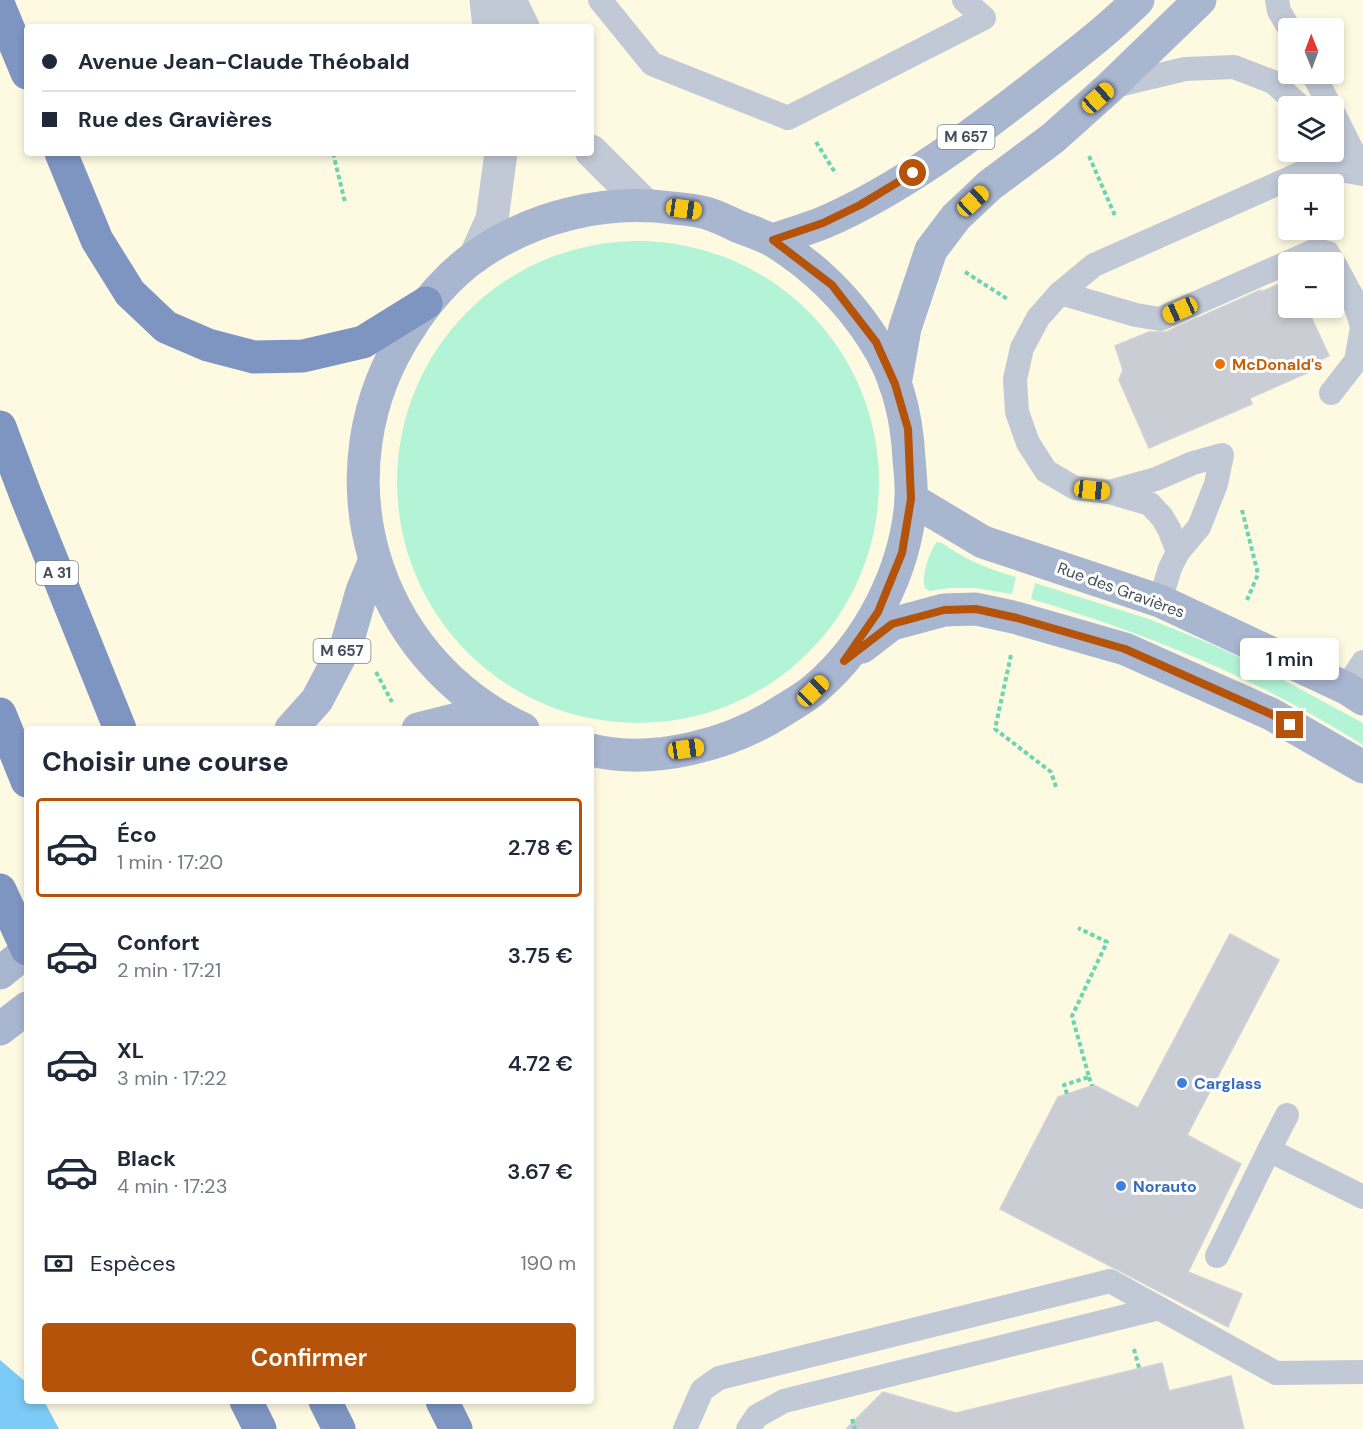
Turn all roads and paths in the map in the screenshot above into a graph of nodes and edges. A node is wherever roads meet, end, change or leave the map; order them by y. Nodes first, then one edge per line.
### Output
1 (486, 0) edge
2 (510, 0) edge
3 (600, 0) edge
4 (964, 0) edge
5 (1138, 0) edge
6 (1200, 0) edge
7 (1277, 0) edge
8 (0, 8) edge
9 (1283, 18) edge
10 (489, 24) edge
11 (522, 24) edge
12 (24, 66) edge
13 (1110, 87) junction
14 (1289, 96) edge
15 (799, 112) junction
16 (1344, 134) edge
17 (594, 155) edge
18 (62, 156) edge
19 (334, 156) edge
20 (501, 156) edge
21 (1305, 162) edge
22 (1310, 162) edge
23 (1363, 173) edge
24 (345, 202) dead end
25 (644, 204) junction
26 (860, 205) junction
27 (773, 240) junction
28 (475, 257) junction
29 (1278, 267) edge
30 (1344, 282) edge
31 (1060, 293) junction
32 (426, 303) junction
33 (895, 384) junction
34 (1363, 386) edge
35 (0, 427) edge
36 (1222, 455) junction
37 (1109, 492) junction
38 (911, 499) junction
39 (1178, 552) junction
40 (374, 562) junction
41 (1160, 601) junction
42 (1234, 634) junction
43 (347, 643) junction
44 (1011, 654) dead end
45 (844, 661) junction
46 (1357, 683) edge
47 (0, 714) edge
48 (407, 719) edge
49 (511, 723) edge
50 (117, 724) edge
51 (294, 726) edge
52 (594, 750) edge
53 (1363, 767) edge
54 (24, 774) edge
55 (1056, 787) dead end
56 (0, 890) edge
57 (1078, 928) dead end
58 (24, 943) edge
59 (24, 953) edge
60 (0, 973) edge
61 (24, 1010) edge
62 (0, 1029) edge
63 (1089, 1077) junction
64 (1092, 1086) dead end
65 (1066, 1094) dead end
66 (1287, 1115) dead end
67 (1269, 1150) junction
68 (1363, 1197) edge
69 (1217, 1256) dead end
70 (1159, 1308) junction
71 (1363, 1372) edge
72 (248, 1404) edge
73 (326, 1404) edge
74 (444, 1404) edge
75 (260, 1429) edge
76 (339, 1429) edge
77 (456, 1429) edge
78 (685, 1429) edge
79 (748, 1429) edge

1 - 10 street
2 - 11 street
3 - 15 lane
4 - 15 lane
5 - 26 main road, M 657
6 - 13 main road
7 - 9 lane
8 - 12 highway
13 - 14 lane
13 - 33 main road
15 - 26 path
16 - 23 lane
17 - 25 street
18 - 32 highway
19 - 24 path
20 - 28 street
21 - 31 lane
22 - 23 lane
25 - 27 main road
25 - 28 main road
26 - 27 main road, M 657
27 - 33 main road
28 - 32 main road
29 - 31 lane
30 - 34 lane
31 - 37 lane
32 - 40 main road
33 - 38 main road
35 - 50 highway, A 31
36 - 37 lane
36 - 39 lane
36 - 42 path
37 - 39 lane
38 - 41 main road, Rue des Gravières
38 - 45 main road
39 - 41 lane
40 - 43 main road, M 657
40 - 49 main road
41 - 42 main road, Rue des Gravières
42 - 46 main road, Rue des Gravières
43 - 48 path
43 - 51 main road, M 657
44 - 55 path
45 - 52 main road
45 - 53 main road
47 - 54 highway
48 - 49 main road
56 - 58 highway
57 - 63 path
59 - 60 main road
61 - 62 main road
63 - 64 path
63 - 65 path
66 - 67 lane
67 - 68 lane
67 - 69 lane
70 - 71 lane
70 - 78 lane
70 - 79 lane
72 - 75 highway
73 - 76 highway
74 - 77 highway

